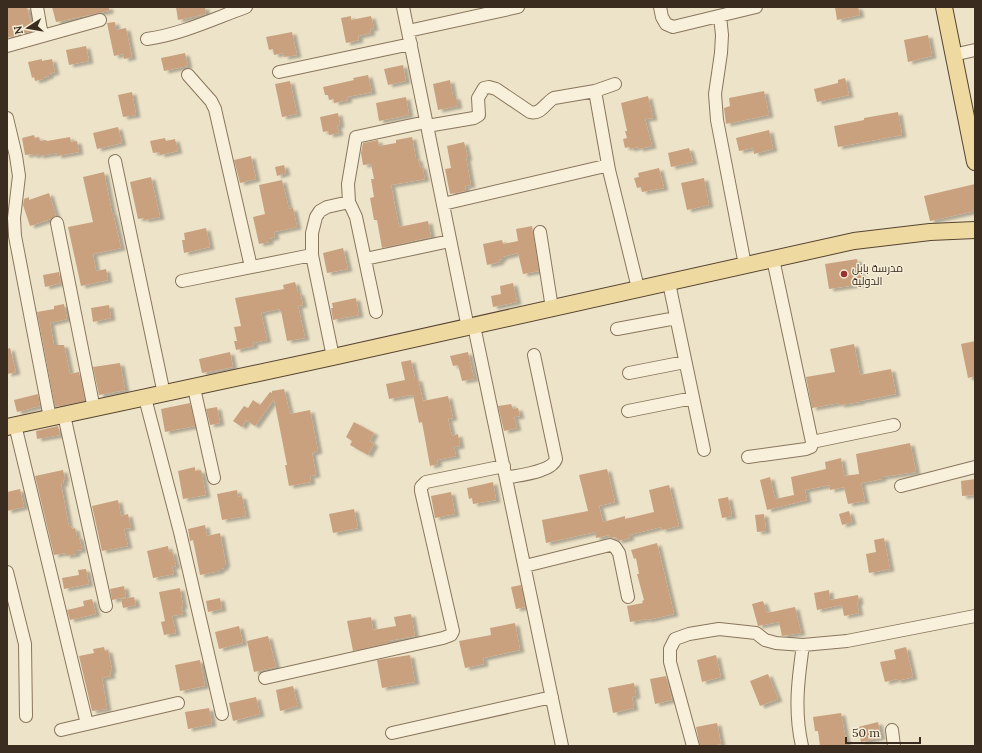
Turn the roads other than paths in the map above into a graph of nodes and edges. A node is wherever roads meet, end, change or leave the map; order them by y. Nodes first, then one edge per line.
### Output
1 (37, 7) edge
2 (246, 7) edge
3 (403, 7) edge
4 (518, 7) edge
5 (660, 7) edge
6 (756, 7) edge
7 (944, 7) edge
8 (218, 12) edge
9 (720, 16) junction
10 (100, 20) dead end
11 (408, 31) junction
12 (42, 36) junction
13 (147, 39) dead end
14 (411, 44) junction
15 (7, 46) edge
16 (975, 50) edge
17 (953, 55) junction
18 (278, 72) dead end
19 (188, 75) dead end
20 (615, 84) dead end
21 (595, 90) junction
22 (7, 118) edge
23 (426, 124) junction
24 (9, 138) edge
25 (975, 158) edge
26 (115, 161) dead end
27 (609, 170) junction
28 (349, 202) junction
29 (443, 204) junction
30 (57, 223) dead end
31 (975, 230) edge
32 (540, 232) dead end
33 (450, 241) junction
34 (312, 255) junction
35 (365, 259) junction
36 (773, 259) junction
37 (746, 265) junction
38 (251, 267) junction
39 (182, 282) dead end
40 (669, 283) junction
41 (638, 288) junction
42 (552, 308) junction
43 (376, 312) dead end
44 (676, 318) junction
45 (471, 327) junction
46 (617, 329) dead end
47 (534, 355) dead end
48 (333, 358) junction
49 (685, 362) junction
50 (629, 373) dead end
51 (194, 388) junction
52 (164, 394) junction
53 (145, 398) junction
54 (693, 398) junction
55 (94, 408) junction
56 (628, 411) dead end
57 (57, 416) junction
58 (894, 425) dead end
59 (11, 426) edge
60 (812, 442) junction
61 (704, 450) dead end
62 (748, 457) dead end
63 (975, 467) edge
64 (505, 472) junction
65 (214, 478) dead end
66 (901, 486) dead end
67 (525, 566) junction
68 (7, 572) edge
69 (628, 597) dead end
70 (106, 606) dead end
71 (975, 616) edge
72 (803, 645) junction
73 (266, 678) dead end
74 (552, 697) junction
75 (178, 703) dead end
76 (222, 714) dead end
77 (26, 716) dead end
78 (87, 724) junction
79 (61, 730) dead end
80 (892, 730) dead end
81 (392, 733) dead end
82 (562, 746) edge
83 (693, 746) edge
84 (802, 746) edge
85 (894, 746) edge

1 - 12 street
2 - 8 street
3 - 11 street
4 - 11 street
5 - 9 street
6 - 9 street
7 - 17 main road
8 - 13 street
9 - 37 street
10 - 12 street
11 - 14 street
12 - 15 street
14 - 18 street
14 - 23 street
16 - 17 street
17 - 25 main road
19 - 38 street
20 - 21 street
21 - 23 street
21 - 27 street
22 - 24 street
23 - 28 street
23 - 29 street
24 - 57 street
26 - 52 street
27 - 29 street
27 - 41 street
28 - 34 street
28 - 35 street
29 - 33 street
30 - 55 street
31 - 36 main road
32 - 42 street
33 - 35 street
33 - 45 street
34 - 38 street
34 - 48 street
35 - 43 street
36 - 37 main road
36 - 60 street
37 - 40 main road
38 - 39 street
40 - 41 main road
40 - 44 street
41 - 42 main road
42 - 45 main road
44 - 46 street
44 - 49 street
45 - 48 main road
45 - 64 street
47 - 64 street
48 - 51 main road
49 - 50 street
49 - 54 street
51 - 52 main road
51 - 65 street
52 - 53 main road
53 - 55 main road
53 - 76 street
54 - 56 street
54 - 61 street
55 - 57 main road
57 - 59 main road
57 - 70 street
58 - 60 street
59 - 78 street
60 - 62 street
63 - 66 street
64 - 67 street
64 - 73 street
67 - 69 street
67 - 74 street
68 - 77 street
71 - 72 street
72 - 83 street
72 - 84 street
74 - 81 street
74 - 82 street
75 - 78 street
78 - 79 street
80 - 85 street

